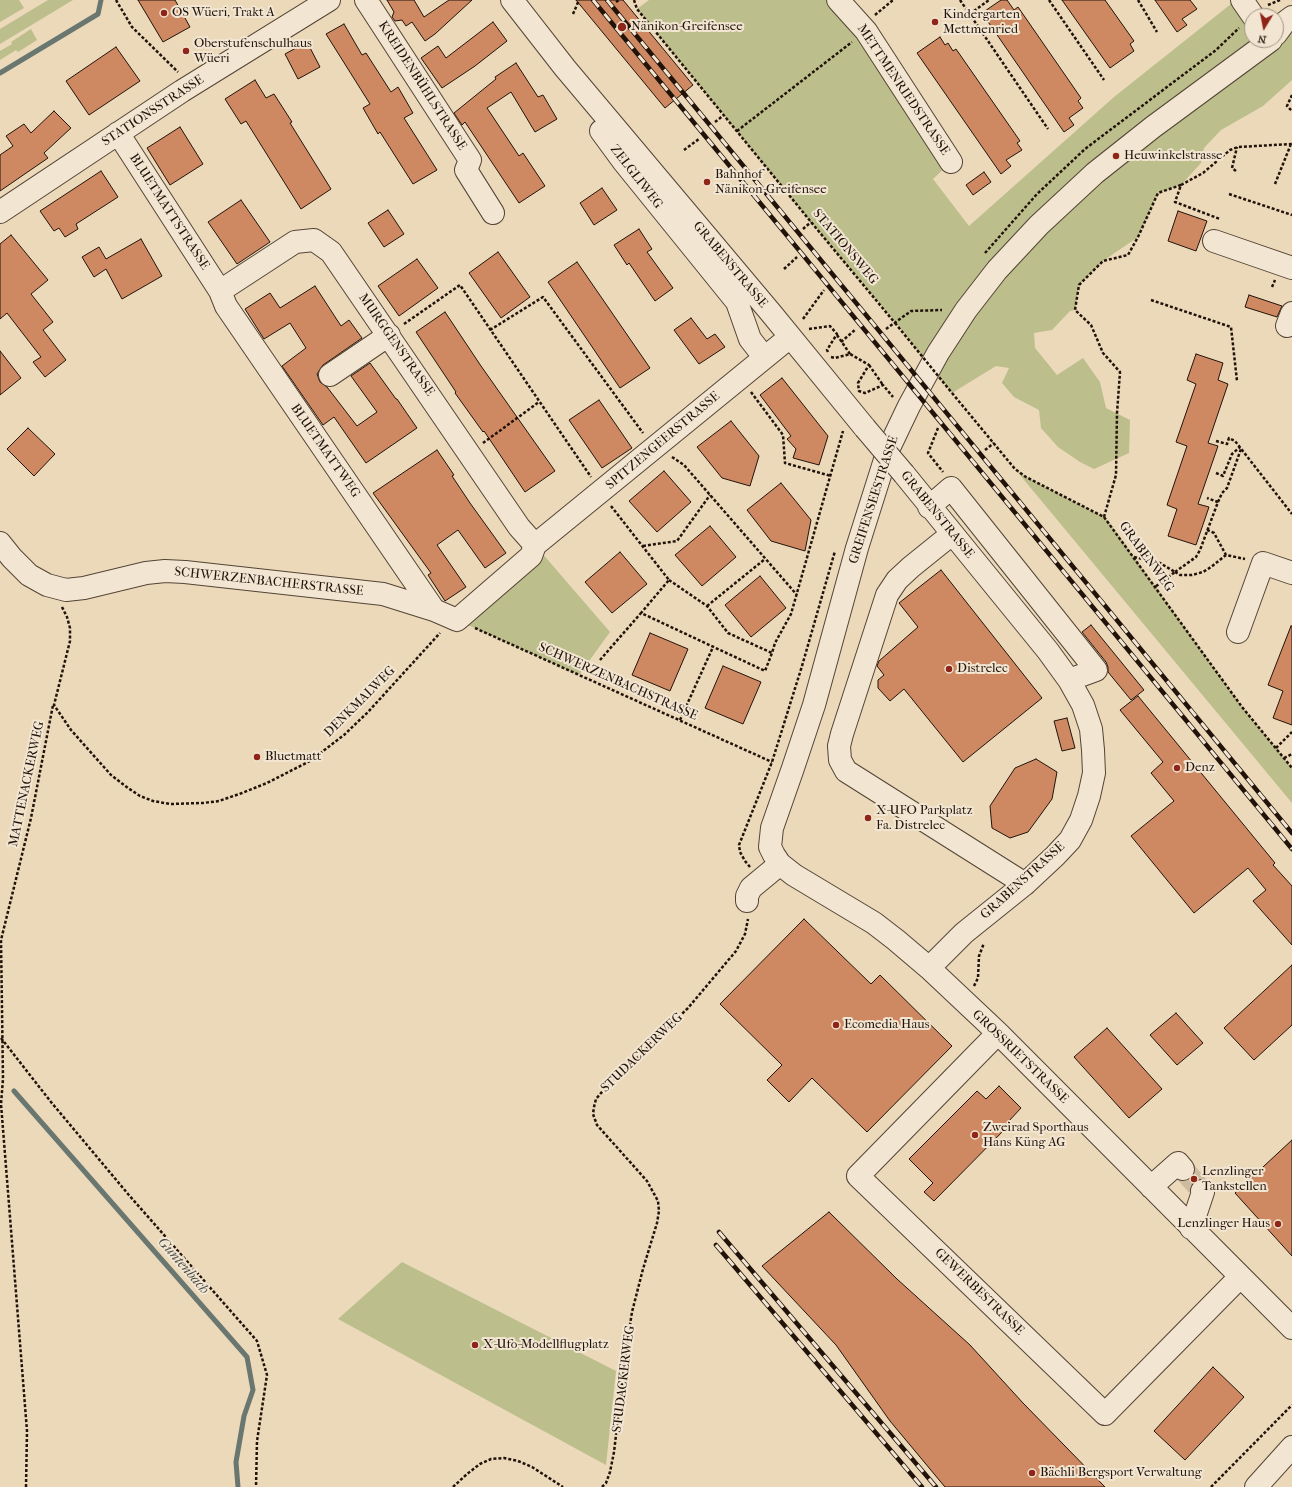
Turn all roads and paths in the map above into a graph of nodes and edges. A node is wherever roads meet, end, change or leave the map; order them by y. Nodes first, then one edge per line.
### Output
1 (116, 0) edge
2 (329, 0) edge
3 (366, 0) edge
4 (501, 0) edge
5 (512, 0) edge
6 (579, 0) edge
7 (634, 0) edge
8 (838, 0) edge
9 (960, 0) edge
10 (989, 0) edge
11 (1049, 0) edge
12 (1138, 0) edge
13 (1242, 0) edge
14 (1280, 0) edge
15 (1253, 8) edge
16 (1265, 8) edge
17 (573, 14) dead end
18 (970, 14) junction
19 (866, 31) junction
20 (1158, 32) dead end
21 (1261, 48) edge
22 (1104, 80) dead end
23 (189, 86) junction
24 (1292, 95) edge
25 (1292, 111) edge
26 (724, 115) junction
27 (715, 122) dead end
28 (1048, 129) dead end
29 (737, 131) junction
30 (118, 133) junction
31 (699, 138) dead end
32 (1291, 144) edge
33 (1238, 147) junction
34 (684, 150) dead end
35 (951, 162) dead end
36 (1236, 171) dead end
37 (1275, 184) dead end
38 (1181, 185) junction
39 (1229, 194) dead end
40 (0, 212) edge
41 (493, 213) dead end
42 (1292, 215) edge
43 (1220, 219) dead end
44 (811, 222) junction
45 (803, 229) dead end
46 (1214, 241) dead end
47 (797, 257) dead end
48 (784, 268) dead end
49 (1292, 268) edge
50 (824, 290) dead end
51 (220, 291) junction
52 (1151, 300) dead end
53 (942, 310) dead end
54 (798, 315) dead end
55 (803, 319) junction
56 (895, 323) junction
57 (886, 329) dead end
58 (490, 330) junction
59 (856, 330) dead end
60 (837, 334) junction
61 (388, 335) junction
62 (790, 337) junction
63 (841, 342) junction
64 (850, 354) junction
65 (764, 357) junction
66 (869, 365) junction
67 (330, 374) dead end
68 (740, 378) junction
69 (1237, 381) dead end
70 (883, 385) junction
71 (952, 393) joint
72 (893, 397) dead end
73 (539, 402) junction
74 (849, 409) junction
75 (938, 428) dead end
76 (1216, 441) dead end
77 (994, 443) junction
78 (657, 446) junction
79 (1241, 447) junction
80 (985, 450) dead end
81 (469, 453) junction
82 (1216, 474) dead end
83 (830, 476) junction
84 (951, 488) junction
85 (601, 492) junction
86 (710, 495) junction
87 (1208, 498) dead end
88 (1218, 502) junction
89 (929, 507) junction
90 (1292, 514) edge
91 (1104, 517) junction
92 (1208, 530) junction
93 (952, 534) junction
94 (0, 543) edge
95 (535, 545) junction
96 (643, 546) junction
97 (1226, 555) junction
98 (1134, 557) junction
99 (765, 559) junction
100 (1263, 564) junction
101 (1175, 572) junction
102 (1292, 573) edge
103 (669, 580) junction
104 (47, 585) junction
105 (1155, 587) junction
106 (797, 595) junction
107 (707, 606) junction
108 (434, 610) junction
109 (641, 613) junction
110 (457, 620) junction
111 (1238, 632) dead end
112 (713, 647) junction
113 (772, 653) junction
114 (600, 660) dead end
115 (1069, 680) junction
116 (54, 705) junction
117 (680, 720) junction
118 (1292, 732) edge
119 (1276, 748) junction
120 (1292, 754) edge
121 (1284, 758) junction
122 (772, 762) dead end
123 (1292, 768) edge
124 (775, 817) joint
125 (780, 864) junction
126 (1024, 884) junction
127 (747, 901) joint
128 (984, 941) dead end
129 (929, 968) junction
130 (970, 990) dead end
131 (998, 1033) junction
132 (1, 1038) junction
133 (0, 1076) edge
134 (3, 1079) junction
135 (1183, 1169) dead end
136 (1151, 1187) junction
137 (1202, 1191) dead end
138 (1191, 1228) junction
139 (1240, 1277) junction
140 (1292, 1328) edge
141 (1292, 1405) edge
142 (1292, 1447) edge
143 (26, 1487) edge
144 (256, 1487) edge
145 (453, 1487) edge
146 (563, 1487) edge
147 (602, 1487) edge
148 (1211, 1487) edge
149 (1256, 1487) edge

1 - 23 path
2 - 23 street, STATIONSSTRASSE
3 - 41 street, KREIDENBÜHLSTRASSE
4 - 65 street, ZELGLIWEG
5 - 62 street, GRABENSTRASSE
6 - 17 path
7 - 26 path, STATIONSWEG
8 - 19 street, METTMENRIEDSTRASSE
9 - 18 path
10 - 18 path
11 - 22 path
12 - 20 path
13 - 15 street
14 - 16 path
18 - 28 path
19 - 29 path
19 - 35 street, METTMENRIEDSTRASSE
21 - 124 street, GREIFENSEESTRASSE
23 - 30 street, STATIONSSTRASSE
24 - 25 path
26 - 27 path
26 - 29 path, STATIONSWEG
29 - 44 path, STATIONSWEG
30 - 40 street, STATIONSSTRASSE
30 - 51 street, BLUETMATTSTRASSE
31 - 34 path
32 - 33 path
32 - 37 path
33 - 36 path
33 - 38 path
38 - 43 path
38 - 91 path
39 - 42 path
44 - 45 path
44 - 56 path, STATIONSWEG
46 - 49 street
47 - 48 path
50 - 55 path
51 - 61 street, MURGGENSTRASSE
51 - 108 street, BLUETMATTWEG
52 - 69 path
53 - 56 path
54 - 55 path
55 - 60 path
56 - 57 path
56 - 71 path, STATIONSWEG, bridge
58 - 61 path
58 - 73 path
58 - 78 path
59 - 63 path
60 - 63 path
60 - 64 path
61 - 67 street
61 - 81 street, MURGGENSTRASSE
62 - 65 street, SPITZENGEERSTRASSE
62 - 74 street, GRABENSTRASSE
63 - 64 path
64 - 66 path
65 - 68 street, SPITZENGEERSTRASSE
66 - 70 path
66 - 70 path
68 - 78 street, SPITZENGEERSTRASSE
68 - 83 path
70 - 72 path
71 - 77 path, GRABENWEG
73 - 81 path
73 - 85 path
74 - 83 path
74 - 89 street, GRABENSTRASSE, bridge
75 - 84 path
76 - 79 path
77 - 80 path
77 - 91 path, GRABENWEG
78 - 85 street, SPITZENGEERSTRASSE
78 - 86 path
79 - 82 path
79 - 88 path
79 - 90 path
81 - 95 street, MURGGENSTRASSE
83 - 106 path
84 - 89 street
84 - 115 street
85 - 95 street, SPITZENGEERSTRASSE
85 - 96 path
86 - 96 path
86 - 99 path
87 - 88 path
88 - 92 path
89 - 93 street, GRABENSTRASSE
91 - 98 path, GRABENWEG
92 - 97 path
92 - 101 path
93 - 115 street, GRABENSTRASSE
93 - 126 street
94 - 104 street, SCHWERZENBACHERSTRASSE
95 - 110 street, SPITZENGEERSTRASSE
96 - 103 path
97 - 100 path
97 - 101 path
98 - 101 path
98 - 105 path, GRABENWEG
99 - 106 path
99 - 107 path
100 - 102 street
100 - 111 street
101 - 105 path
103 - 107 path
103 - 109 path
104 - 108 street, SCHWERZENBACHERSTRASSE
104 - 116 path
105 - 119 path, GRABENWEG
106 - 113 path
107 - 113 path
108 - 110 street, SCHWERZENBACHERSTRASSE
109 - 112 path
109 - 114 path
110 - 116 path, DENKMALWEG
110 - 117 path, SCHWERZENBACHSTRASSE
112 - 113 path
112 - 117 path
115 - 126 street, GRABENSTRASSE
116 - 132 path, MATTENACKERWEG
117 - 122 path, SCHWERZENBACHSTRASSE
118 - 119 path
119 - 121 path, GRABENWEG
120 - 121 path
121 - 123 path, GRABENWEG
124 - 125 street, GROSSRIETSTRASSE
125 - 127 street
125 - 129 street, GROSSRIETSTRASSE
126 - 129 street, GRABENSTRASSE
127 - 147 path, STUDACKERWEG
128 - 130 path
129 - 131 street, GROSSRIETSTRASSE
131 - 136 street, GROSSRIETSTRASSE
131 - 139 street, GEWERBESTRASSE
132 - 134 path, MATTENACKERWEG
132 - 144 path
133 - 134 path
134 - 143 path, MATTENACKERWEG
135 - 136 street
136 - 138 street, GROSSRIETSTRASSE
137 - 138 street
138 - 139 street, GROSSRIETSTRASSE
139 - 140 street, GROSSRIETSTRASSE
141 - 148 path
142 - 149 street
145 - 146 path

